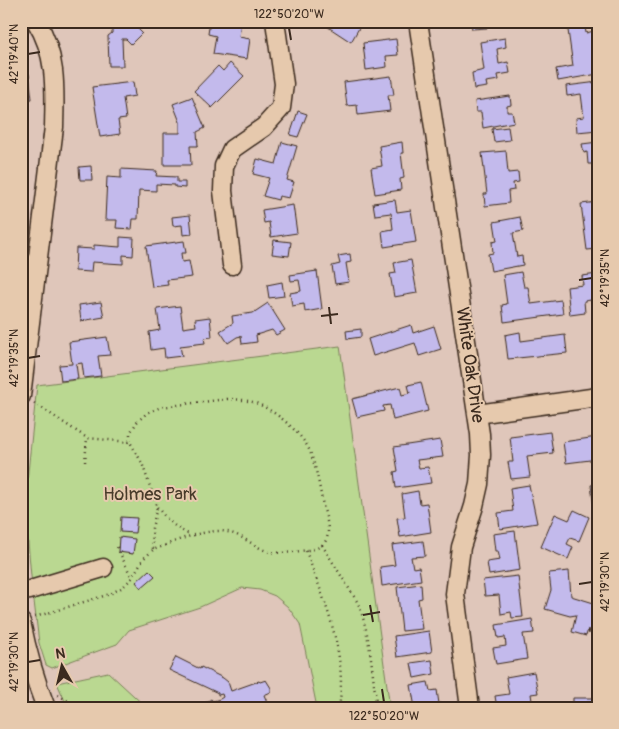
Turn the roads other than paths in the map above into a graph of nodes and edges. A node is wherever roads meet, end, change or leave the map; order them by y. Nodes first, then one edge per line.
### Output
1 (36, 21) edge
2 (274, 21) edge
3 (418, 21) edge
4 (232, 265) dead end
5 (598, 397) edge
6 (27, 399) edge
7 (477, 414) junction
8 (103, 568) dead end
9 (21, 591) edge
10 (27, 620) edge
11 (46, 708) edge
12 (470, 708) edge

1 - 6 street
2 - 4 street
3 - 7 street, White Oak Drive
5 - 7 street
7 - 12 street, White Oak Drive
8 - 9 street
10 - 11 street

